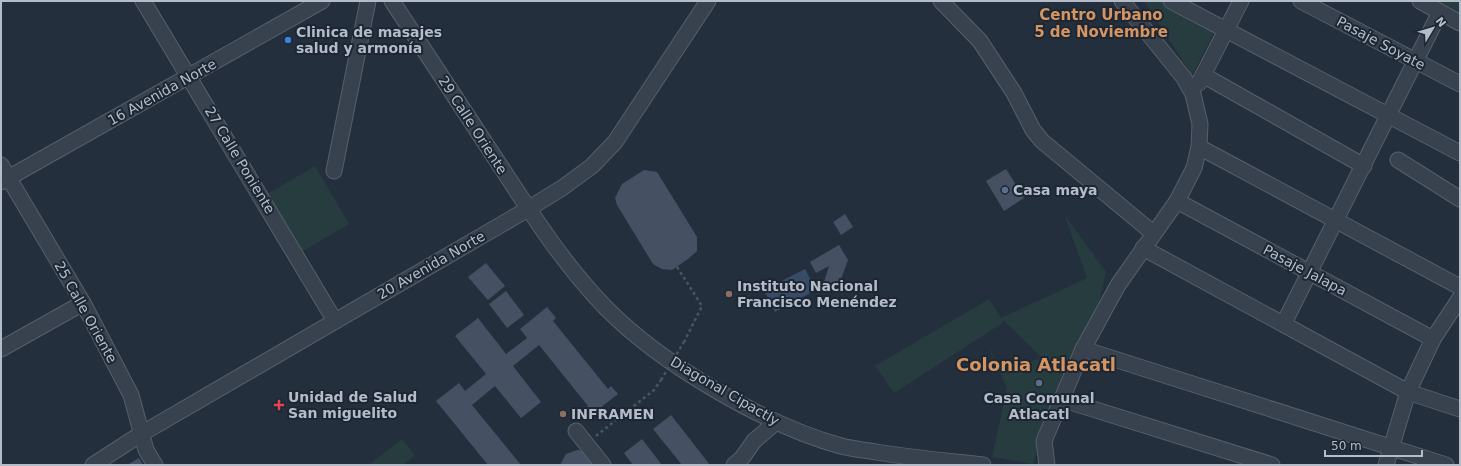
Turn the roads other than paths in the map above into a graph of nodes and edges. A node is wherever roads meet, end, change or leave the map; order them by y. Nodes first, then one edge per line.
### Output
1 (143, 1) edge
2 (322, 1) edge
3 (368, 1) edge
4 (392, 1) edge
5 (708, 1) edge
6 (941, 1) edge
7 (1122, 1) edge
8 (1171, 1) edge
9 (1241, 1) edge
10 (1301, 1) edge
11 (1420, 1) edge
12 (1440, 12) junction
13 (1460, 23) edge
14 (1226, 30) junction
15 (1415, 61) junction
16 (1203, 75) junction
17 (190, 76) junction
18 (1460, 84) edge
19 (1193, 94) junction
20 (1389, 116) junction
21 (1199, 148) junction
22 (1460, 153) edge
23 (1398, 160) dead end
24 (1364, 166) junction
25 (334, 172) dead end
26 (3, 175) edge
27 (1460, 199) edge
28 (1176, 201) junction
29 (528, 209) junction
30 (1336, 222) junction
31 (1153, 233) junction
32 (1143, 248) junction
33 (1310, 273) junction
34 (1460, 287) edge
35 (1460, 298) edge
36 (83, 303) junction
37 (335, 321) junction
38 (1284, 323) junction
39 (1433, 339) junction
40 (1, 349) edge
41 (1083, 349) junction
42 (1408, 392) junction
43 (1062, 399) junction
44 (1460, 409) edge
45 (776, 422) junction
46 (576, 431) dead end
47 (141, 434) junction
48 (1390, 448) junction
49 (900, 461) edge
50 (1245, 461) edge
51 (93, 465) edge
52 (155, 465) edge
53 (603, 465) edge
54 (734, 465) edge
55 (983, 465) edge
56 (1046, 465) edge
57 (1272, 465) edge
58 (1386, 465) edge
59 (1446, 465) edge

1 - 17 street, 27 Calle Poniente
2 - 17 street, 16 Avenida Norte
3 - 25 street
4 - 29 street, 29 Calle Oriente
5 - 29 street, 20 Avenida Norte
6 - 31 street
7 - 19 street
8 - 14 street
9 - 14 street
10 - 15 street, Pasaje Soyate
11 - 12 street
12 - 13 street
12 - 15 street
14 - 16 street
14 - 20 street
15 - 18 street, Pasaje Soyate
15 - 20 street
16 - 19 street
16 - 24 street
17 - 26 street, 16 Avenida Norte
17 - 37 street, 27 Calle Poniente
19 - 21 street
20 - 22 street
20 - 24 street
21 - 28 street
21 - 30 street
23 - 27 street
24 - 30 street
26 - 36 street, 25 Calle Oriente
28 - 31 street
28 - 33 street, Pasaje Jalapa
29 - 37 street, 20 Avenida Norte
29 - 45 street, Diagonal Cipactly
30 - 33 street
30 - 34 street
31 - 32 street
32 - 38 street
32 - 41 street
33 - 38 street
33 - 39 street, Pasaje Jalapa
35 - 39 street
36 - 40 street
36 - 47 street, 25 Calle Oriente
37 - 47 street, 20 Avenida Norte
38 - 42 street
39 - 42 street
41 - 43 street
41 - 48 street
42 - 44 street
42 - 48 street
43 - 50 street
43 - 56 street
45 - 49 street, Diagonal Cipactly
45 - 54 street
46 - 53 street
47 - 51 street, 20 Avenida Norte
47 - 52 street, 25 Calle Oriente
48 - 58 street
48 - 59 street
49 - 55 street, Diagonal Cipactly
50 - 57 street

